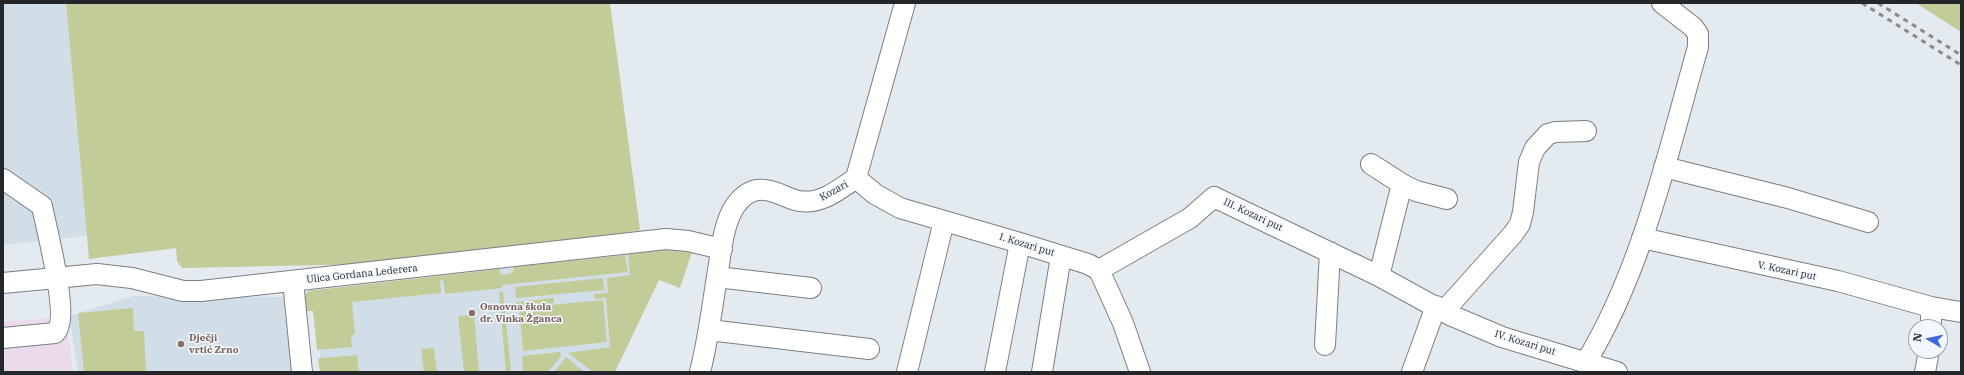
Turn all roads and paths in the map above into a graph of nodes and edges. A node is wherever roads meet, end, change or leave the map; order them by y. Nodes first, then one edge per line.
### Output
1 (905, 3) edge
2 (1662, 3) edge
3 (1586, 131) dead end
4 (1371, 164) dead end
5 (1664, 167) junction
6 (856, 178) junction
7 (3, 179) edge
8 (1402, 184) junction
9 (1447, 199) dead end
10 (944, 221) junction
11 (1868, 222) dead end
12 (1642, 238) junction
13 (1020, 243) junction
14 (722, 249) junction
15 (1330, 252) junction
16 (1061, 256) junction
17 (1098, 270) junction
18 (1379, 276) junction
19 (57, 277) junction
20 (717, 277) junction
21 (293, 281) junction
22 (3, 283) edge
23 (811, 288) dead end
24 (1931, 307) junction
25 (1440, 309) junction
26 (1961, 312) edge
27 (1931, 319) edge
28 (709, 330) junction
29 (3, 338) edge
30 (1325, 345) dead end
31 (869, 349) dead end
32 (1927, 359) edge
33 (1586, 362) junction
34 (302, 372) edge
35 (700, 372) edge
36 (907, 372) edge
37 (995, 372) edge
38 (1042, 372) edge
39 (1140, 372) edge
40 (1412, 372) edge
41 (1617, 372) edge
42 (1925, 372) edge

1 - 6 street, Kozari
2 - 5 street
3 - 25 street
4 - 8 street
5 - 11 street
5 - 12 street
6 - 10 street, I. Kozari put
6 - 14 street, Kozari
7 - 19 street
8 - 9 street
8 - 18 street
10 - 13 street, I. Kozari put
10 - 36 street
12 - 24 street, V. Kozari put
12 - 33 street
13 - 16 street, I. Kozari put
13 - 37 street
14 - 20 street, Kozari
14 - 21 street, Ulica Gordana Lederera
15 - 17 street, III. Kozari put
15 - 18 street, III. Kozari put
15 - 30 street
16 - 17 street, I. Kozari put
16 - 38 street
17 - 39 street
18 - 25 street, III. Kozari put
19 - 21 street, Ulica Gordana Lederera
19 - 22 street, Ulica Gordana Lederera
19 - 29 street
20 - 23 street
20 - 28 street, Kozari
21 - 34 street
24 - 26 street, V. Kozari put
24 - 27 street
25 - 33 street, IV. Kozari put
25 - 40 street
28 - 31 street
28 - 35 street, Kozari
32 - 42 street
33 - 41 street, IV. Kozari put

